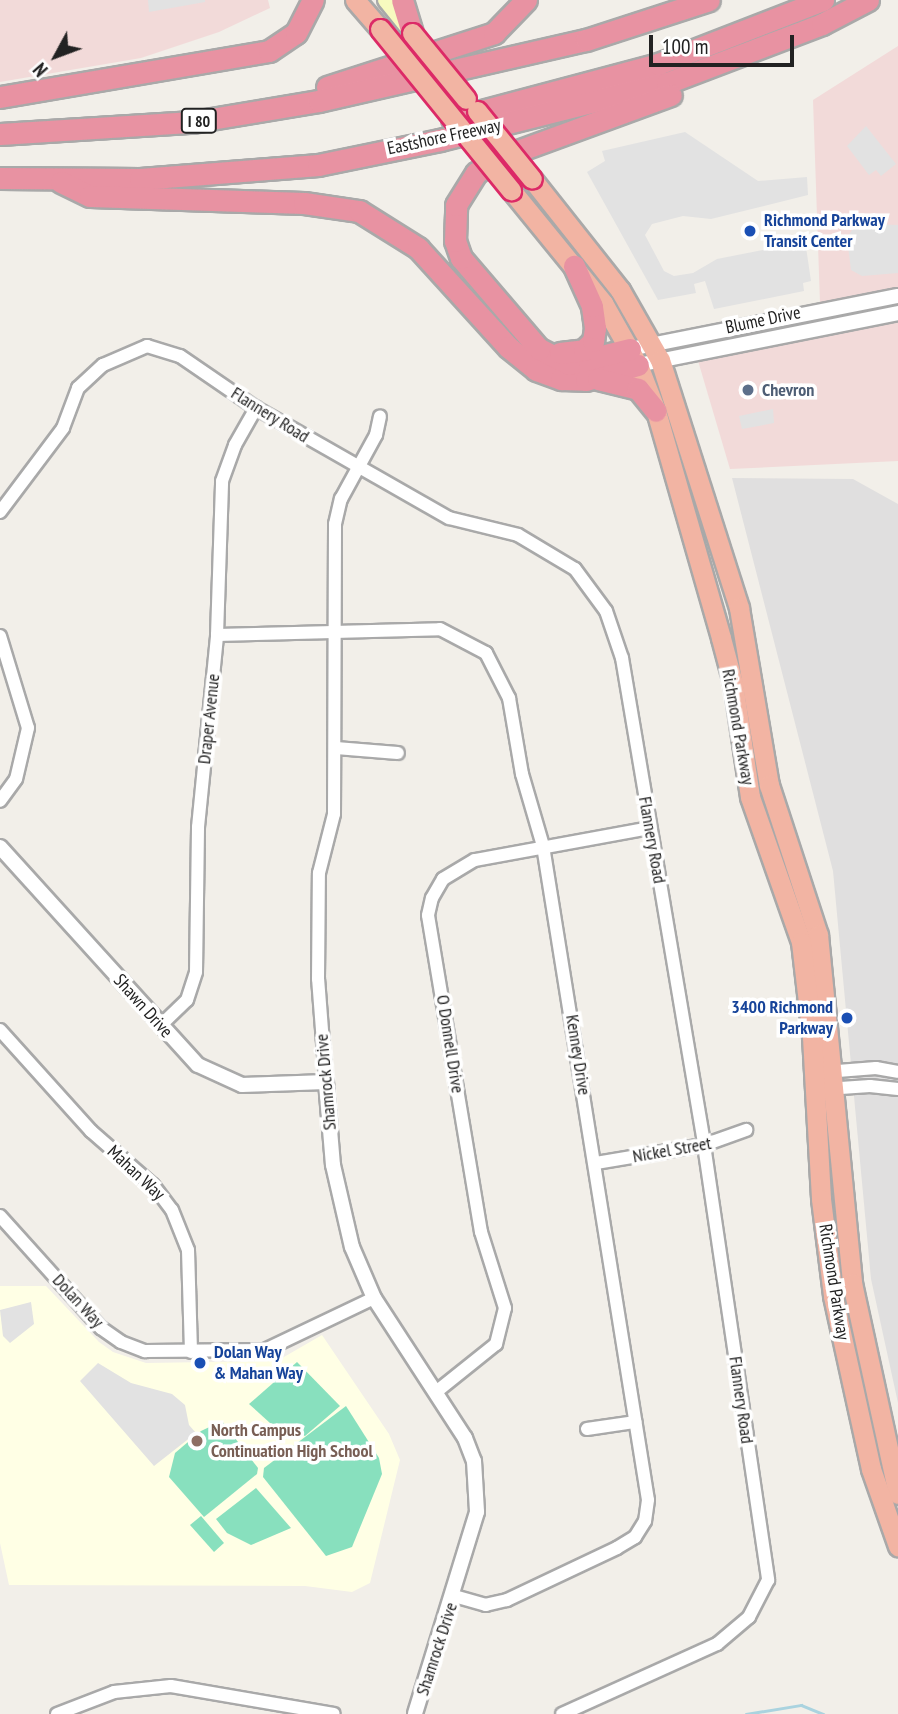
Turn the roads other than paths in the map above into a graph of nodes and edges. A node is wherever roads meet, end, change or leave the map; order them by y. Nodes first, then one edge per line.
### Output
1 (313, 0) edge
2 (355, 0) edge
3 (386, 0) edge
4 (402, 0) edge
5 (526, 0) edge
6 (709, 0) edge
7 (797, 0) edge
8 (823, 0) edge
9 (868, 0) edge
10 (412, 33) junction
11 (745, 55) junction
12 (569, 83) junction
13 (0, 97) edge
14 (472, 105) junction
15 (253, 113) junction
16 (447, 113) junction
17 (0, 134) edge
18 (0, 178) edge
19 (57, 180) junction
20 (574, 266) junction
21 (898, 296) edge
22 (898, 313) edge
23 (531, 339) junction
24 (656, 351) junction
25 (634, 357) junction
26 (596, 379) junction
27 (256, 408) junction
28 (656, 411) junction
29 (380, 416) dead end
30 (359, 468) junction
31 (0, 512) edge
32 (337, 632) junction
33 (218, 635) junction
34 (0, 636) edge
35 (336, 748) junction
36 (398, 752) dead end
37 (0, 801) edge
38 (650, 828) junction
39 (0, 846) edge
40 (543, 846) junction
41 (161, 1026) junction
42 (0, 1030) edge
43 (898, 1072) edge
44 (824, 1081) junction
45 (326, 1082) junction
46 (898, 1089) edge
47 (746, 1130) dead end
48 (704, 1144) junction
49 (596, 1163) junction
50 (0, 1216) edge
51 (374, 1298) junction
52 (191, 1352) junction
53 (436, 1392) junction
54 (635, 1422) junction
55 (587, 1429) dead end
56 (898, 1494) edge
57 (898, 1546) edge
58 (454, 1596) junction
59 (57, 1714) edge
60 (334, 1714) edge
61 (415, 1714) edge
62 (562, 1714) edge

1 - 13 highway
2 - 16 highway, Richmond Parkway, bridge
3 - 10 main road
4 - 10 highway
5 - 15 highway
6 - 15 highway, I 80
7 - 12 highway
8 - 12 highway
9 - 11 highway, Eastshore Freeway
10 - 14 highway, Richmond Parkway, bridge
11 - 19 highway, Eastshore Freeway
11 - 23 highway
12 - 14 highway
14 - 16 highway
14 - 24 highway, Richmond Parkway, bridge
15 - 17 highway, I 80
16 - 20 highway, Richmond Parkway, bridge
18 - 19 highway, Eastshore Freeway
19 - 26 highway
20 - 23 highway
20 - 25 highway, Richmond Parkway
21 - 24 street, Blume Drive
22 - 24 street, Blume Drive
23 - 25 highway
24 - 25 street, Blume Drive
24 - 44 highway, Richmond Parkway
25 - 26 highway
25 - 28 highway, Richmond Parkway
26 - 28 highway
27 - 30 street, Flannery Road
27 - 31 street, Flannery Road
27 - 33 street, Draper Avenue
28 - 44 highway, Richmond Parkway
29 - 30 street, Shamrock Drive
30 - 32 street, Shamrock Drive
30 - 38 street, Flannery Road
32 - 33 street, Kenney Drive
32 - 35 street, Shamrock Drive
32 - 40 street, Kenney Drive
33 - 41 street, Draper Avenue
34 - 37 street
35 - 36 street
35 - 45 street, Shamrock Drive
38 - 40 street, O Donnell Drive
38 - 48 street, Flannery Road
39 - 41 street, Shawn Drive
40 - 49 street, Kenney Drive
40 - 53 street, O Donnell Drive
41 - 45 street, Shawn Drive
42 - 52 street, Mahan Way
43 - 44 street
44 - 46 street
44 - 56 highway, Richmond Parkway
44 - 57 highway, Richmond Parkway
45 - 51 street, Shamrock Drive
47 - 48 street, Nickel Street
48 - 49 street, Nickel Street
48 - 62 street, Flannery Road
49 - 54 street, Kenney Drive
50 - 52 street, Dolan Way
51 - 52 street, Dolan Way
51 - 53 street, Shamrock Drive
53 - 58 street, Shamrock Drive
54 - 55 street
54 - 58 street, Kenney Drive
58 - 61 street, Shamrock Drive
59 - 60 street

